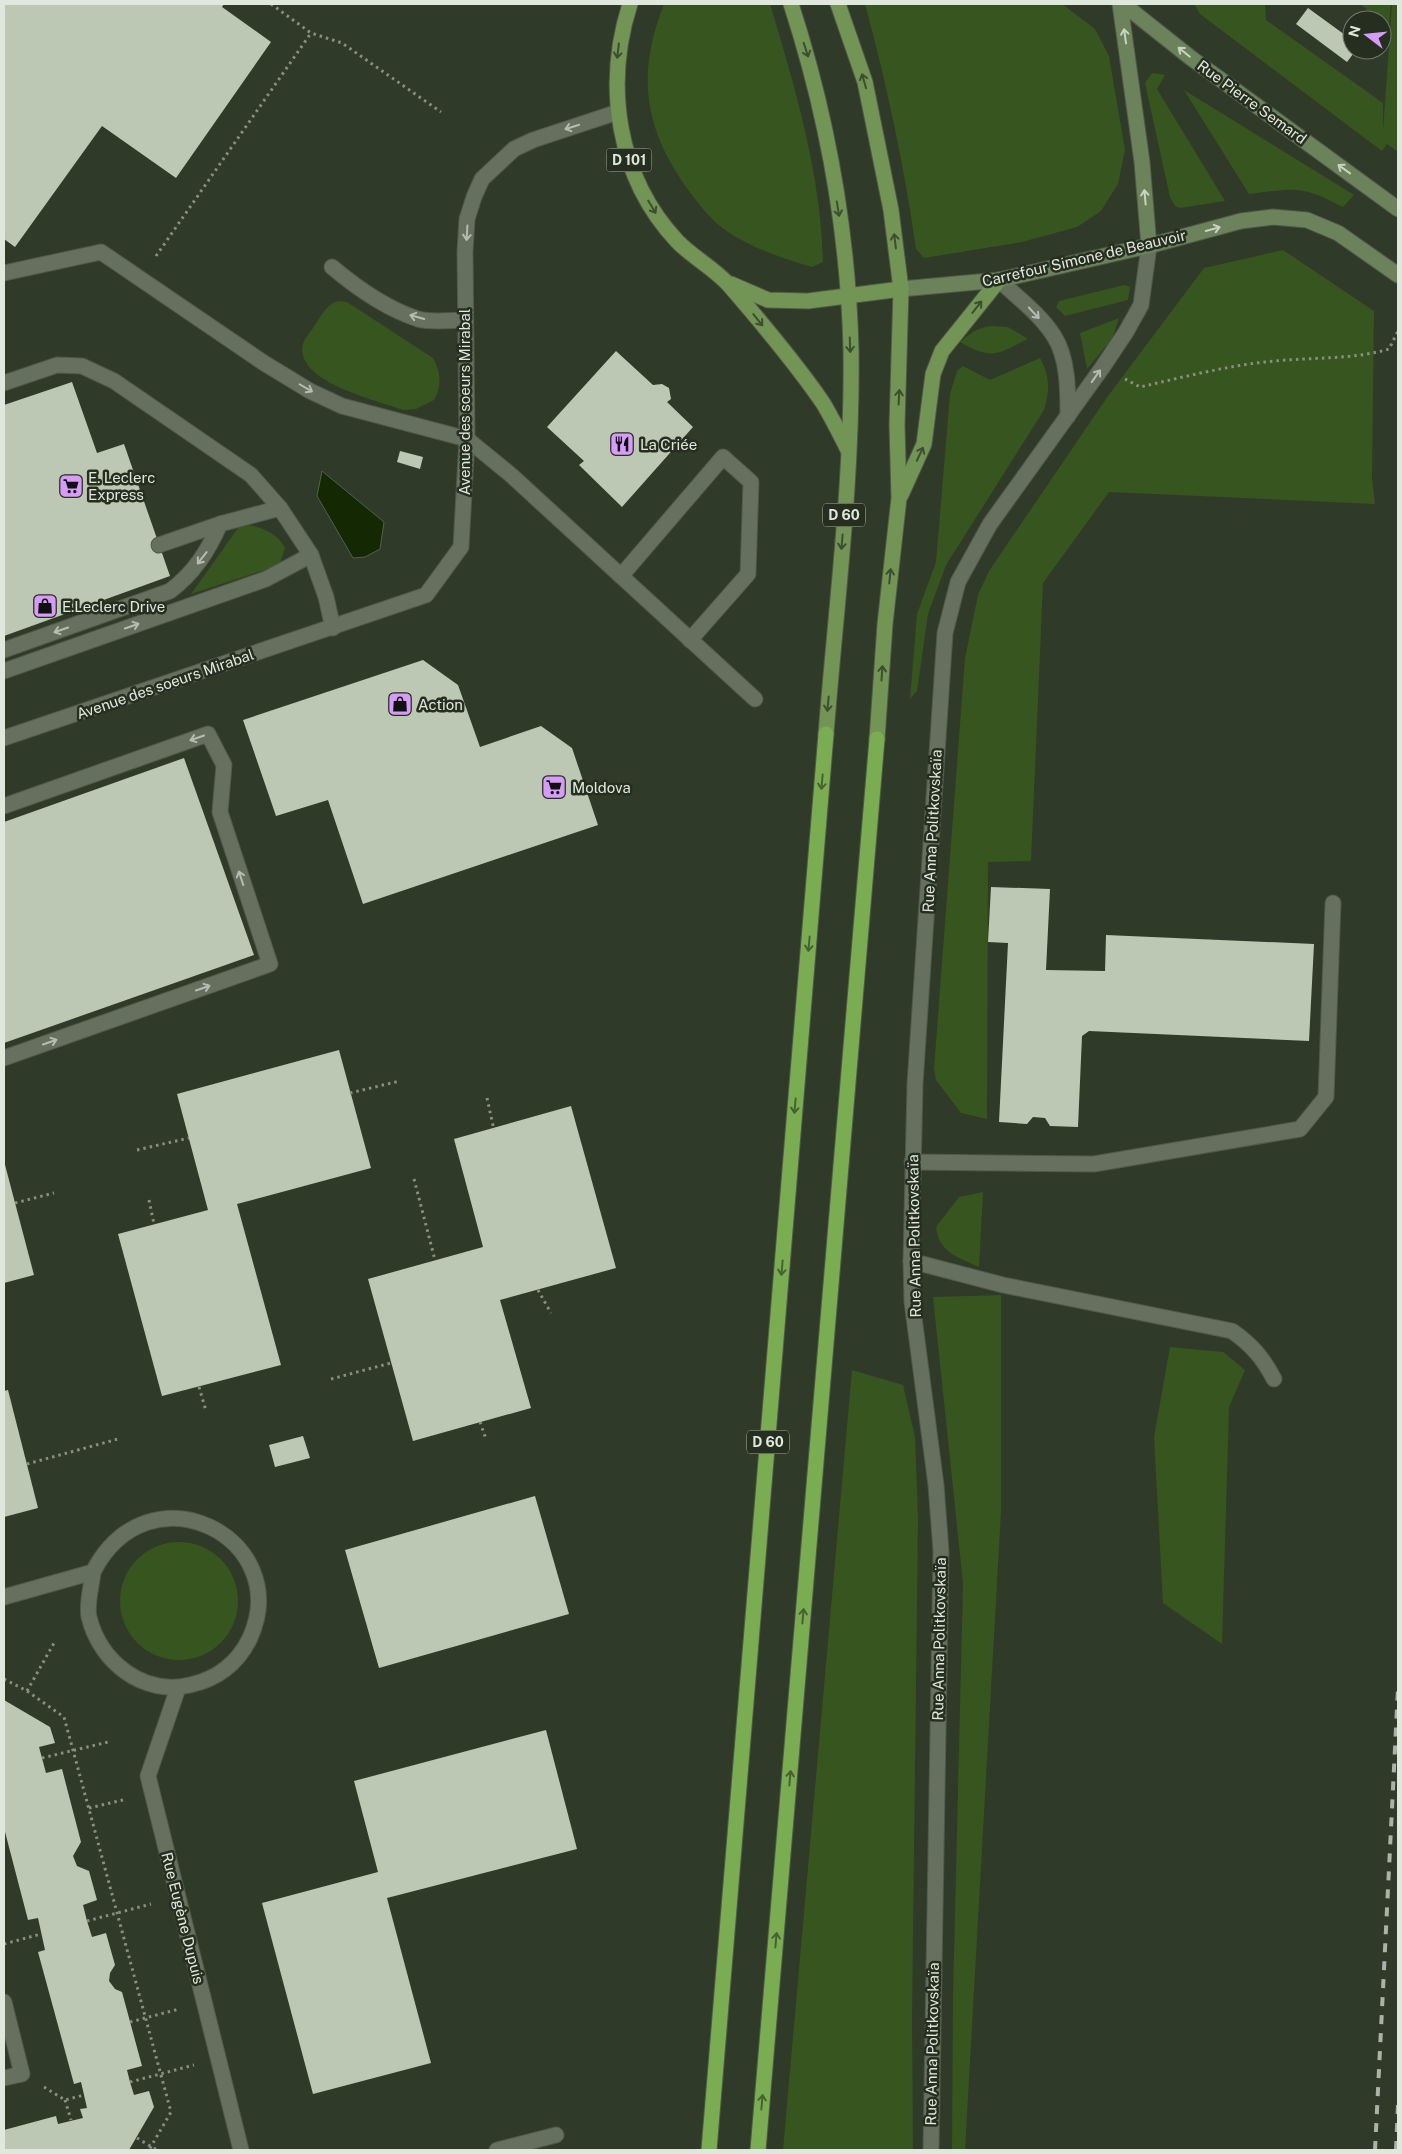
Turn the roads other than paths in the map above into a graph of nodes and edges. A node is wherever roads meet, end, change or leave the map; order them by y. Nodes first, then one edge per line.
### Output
1 (630, 4) edge
2 (791, 4) edge
3 (838, 4) edge
4 (1122, 4) edge
5 (618, 112) junction
6 (1398, 209) edge
7 (1149, 246) junction
8 (332, 267) dead end
9 (4, 273) edge
10 (1398, 274) edge
11 (999, 280) junction
12 (727, 283) junction
13 (901, 289) junction
14 (847, 296) junction
15 (465, 320) junction
16 (4, 382) edge
17 (1068, 416) junction
18 (467, 439) junction
19 (849, 451) junction
20 (899, 498) junction
21 (280, 508) junction
22 (220, 524) junction
23 (159, 545) dead end
24 (310, 555) junction
25 (621, 576) junction
26 (333, 628) junction
27 (690, 640) junction
28 (4, 650) edge
29 (4, 671) edge
30 (755, 699) dead end
31 (826, 734) joint
32 (4, 738) edge
33 (877, 739) joint
34 (4, 806) edge
35 (1333, 903) dead end
36 (4, 1058) edge
37 (912, 1162) junction
38 (912, 1260) junction
39 (1274, 1380) dead end
40 (94, 1572) junction
41 (4, 1597) edge
42 (178, 1688) junction
43 (4, 2002) edge
44 (4, 2078) edge
45 (556, 2135) dead end
46 (241, 2150) edge
47 (497, 2150) edge
48 (709, 2150) edge
49 (758, 2150) edge
50 (931, 2150) edge

1 -> 5 main road, D 101
2 -> 14 main road, D 60
13 -> 3 main road
6 -> 4 main road, Rue Pierre Semard
7 -> 4 main road
5 -> 12 main road, D 101
5 -> 15 street, Avenue des soeurs Mirabal
7 -> 10 main road, Carrefour Simone de Beauvoir / D 101
7 - 11 main road, Carrefour Simone de Beauvoir / D 101
17 -> 7 street, Rue Anna Politkovskaïa
15 -> 8 street
9 -> 18 street
11 - 13 main road, Carrefour Simone de Beauvoir / D 101
11 -> 17 street
20 -> 11 main road
12 - 14 main road, D 101
12 -> 19 main road
13 - 14 main road, D 101
20 -> 13 main road
14 -> 19 main road, D 60
15 - 18 street, Avenue des soeurs Mirabal
16 - 21 street
17 - 37 street, Rue Anna Politkovskaïa
18 - 25 street
18 - 26 street, Avenue des soeurs Mirabal
19 -> 31 main road, D 60
33 -> 20 main road
21 - 22 street
21 - 24 street
22 - 23 street
22 -> 28 street
24 - 26 street
29 -> 24 street
25 - 27 street
25 - 27 street
26 - 32 street, Avenue des soeurs Mirabal
27 - 30 street
31 -> 48 highway, D 60
49 -> 33 highway
36 -> 34 street
35 - 37 street
37 - 38 street, Rue Anna Politkovskaïa
38 - 39 street
38 - 50 street, Rue Anna Politkovskaïa
40 - 41 street
40 - 42 street
40 - 42 street
42 - 46 street, Rue Eugène Dupuis
43 - 44 street
45 - 47 street

